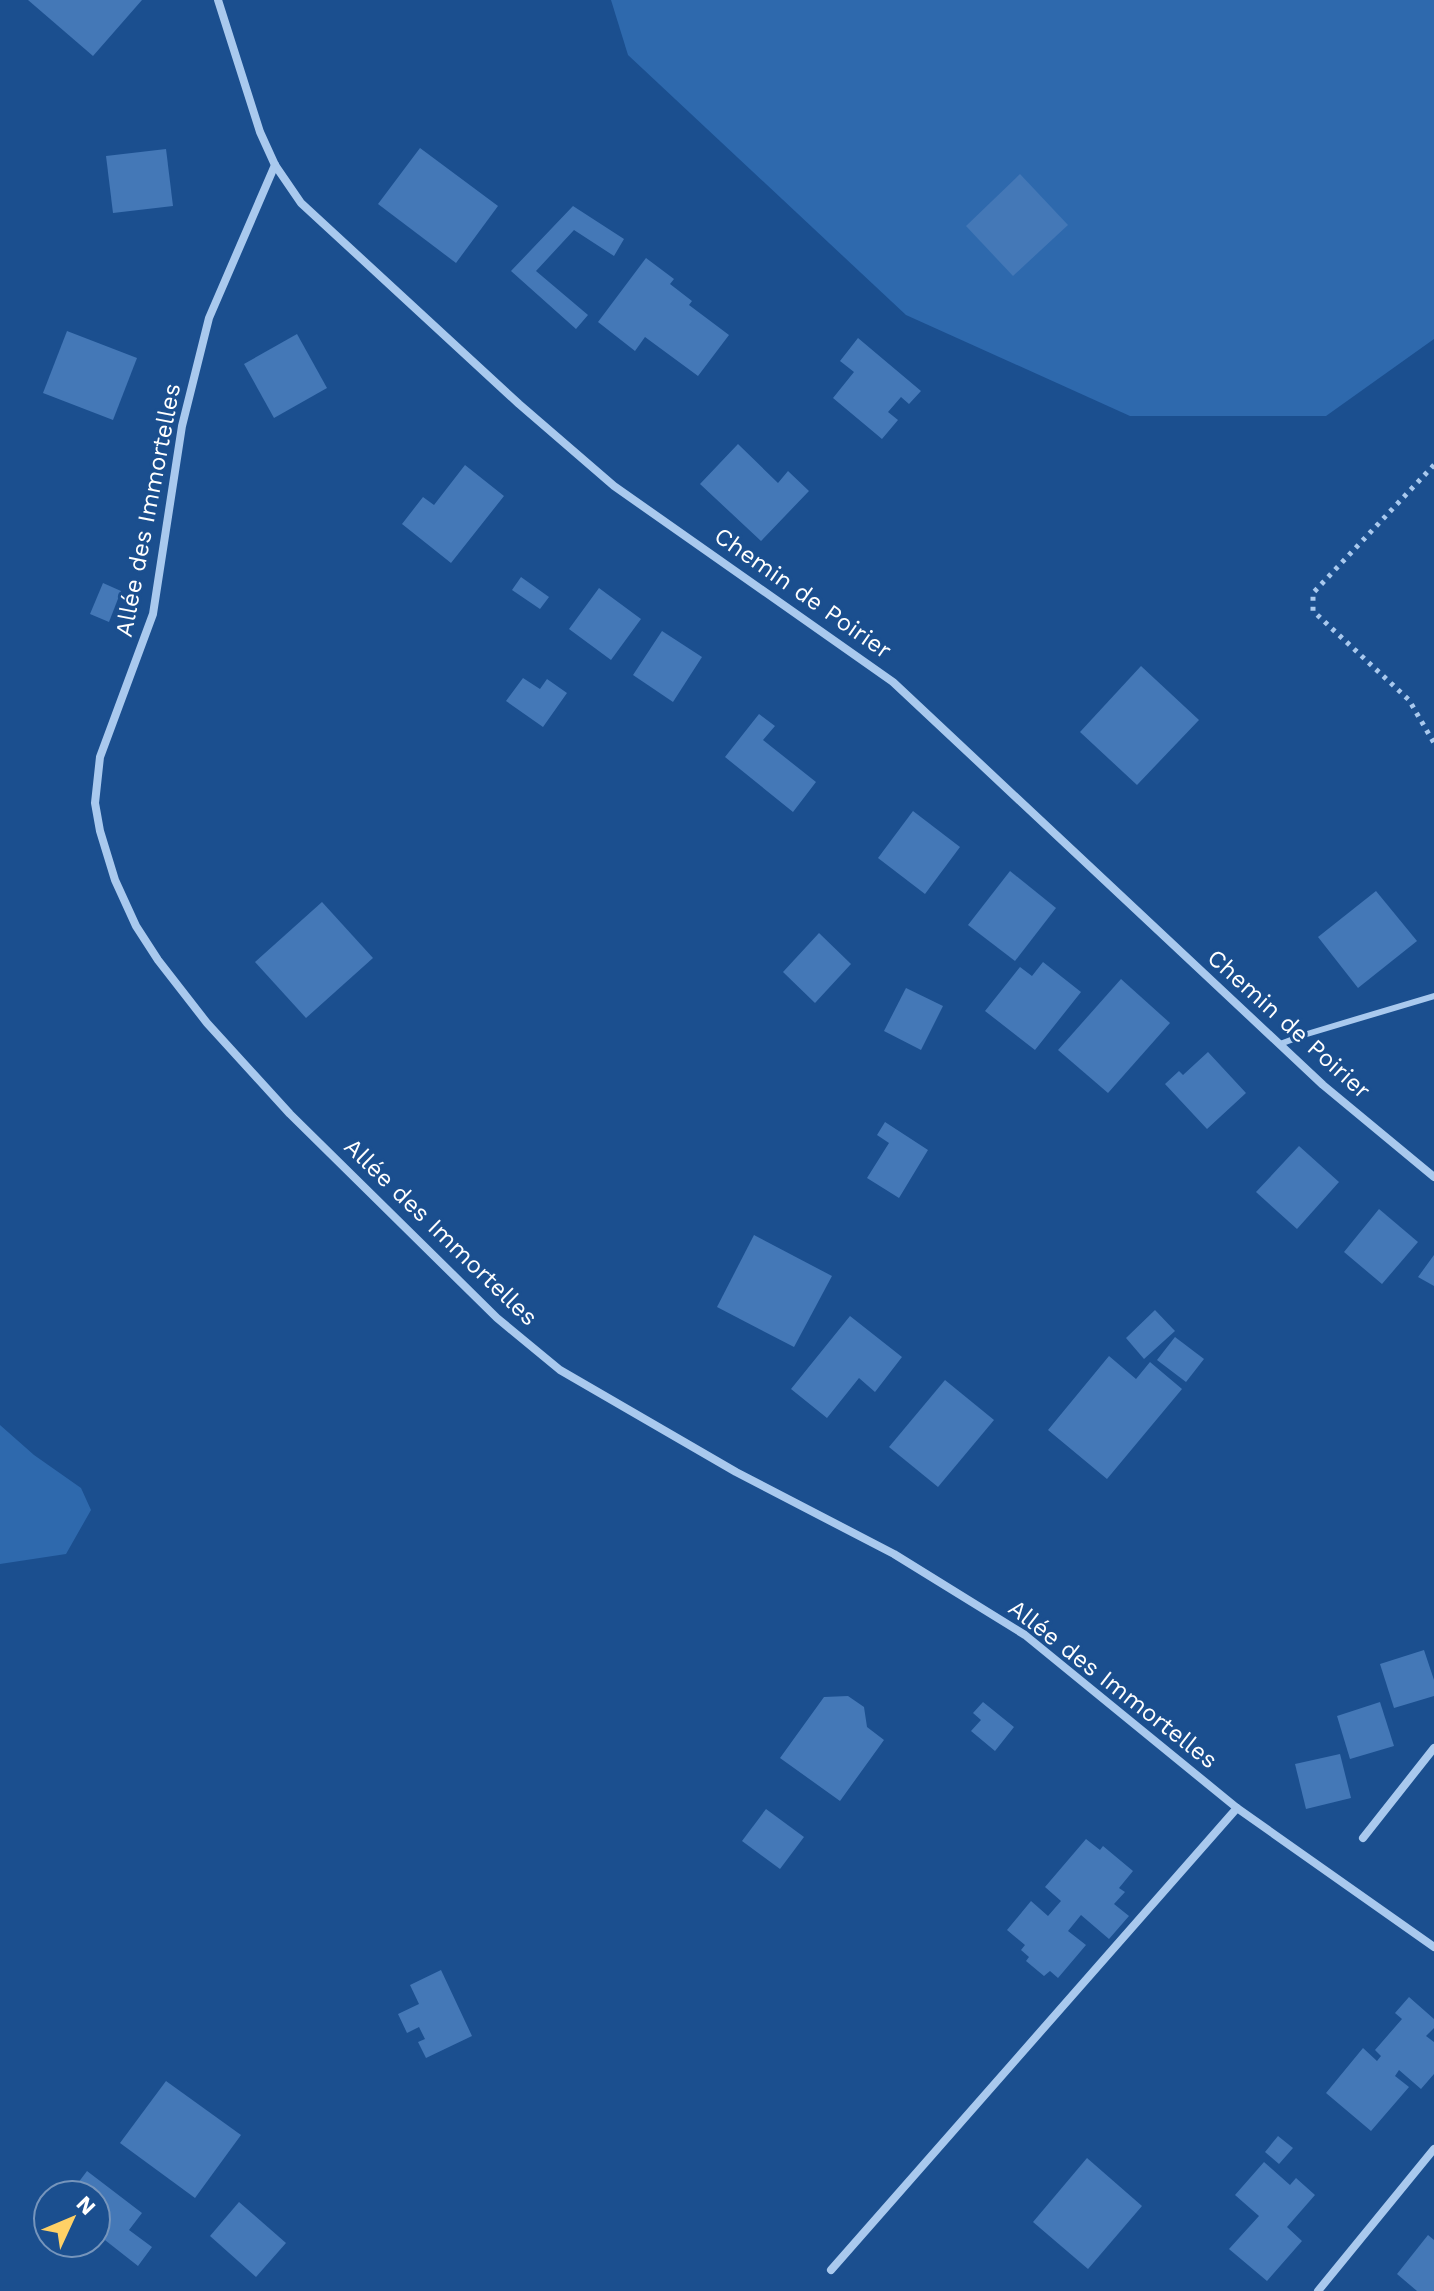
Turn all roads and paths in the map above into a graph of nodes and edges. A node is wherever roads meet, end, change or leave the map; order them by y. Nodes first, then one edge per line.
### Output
1 (218, 0) edge
2 (275, 165) junction
3 (1434, 465) edge
4 (1434, 743) edge
5 (1434, 996) edge
6 (1280, 1044) junction
7 (1434, 1177) edge
8 (1434, 1748) edge
9 (1237, 1808) junction
10 (1363, 1838) dead end
11 (1434, 1947) edge
12 (1434, 2149) edge
13 (831, 2270) dead end
14 (1318, 2291) edge

1 - 2 street, Chemin de Poirier
2 - 6 street, Chemin de Poirier
2 - 9 street, Allée des Immortelles
3 - 4 path
5 - 6 lane
6 - 7 street, Chemin de Poirier
8 - 10 street
9 - 11 street, Allée des Immortelles
9 - 13 street
12 - 14 street

